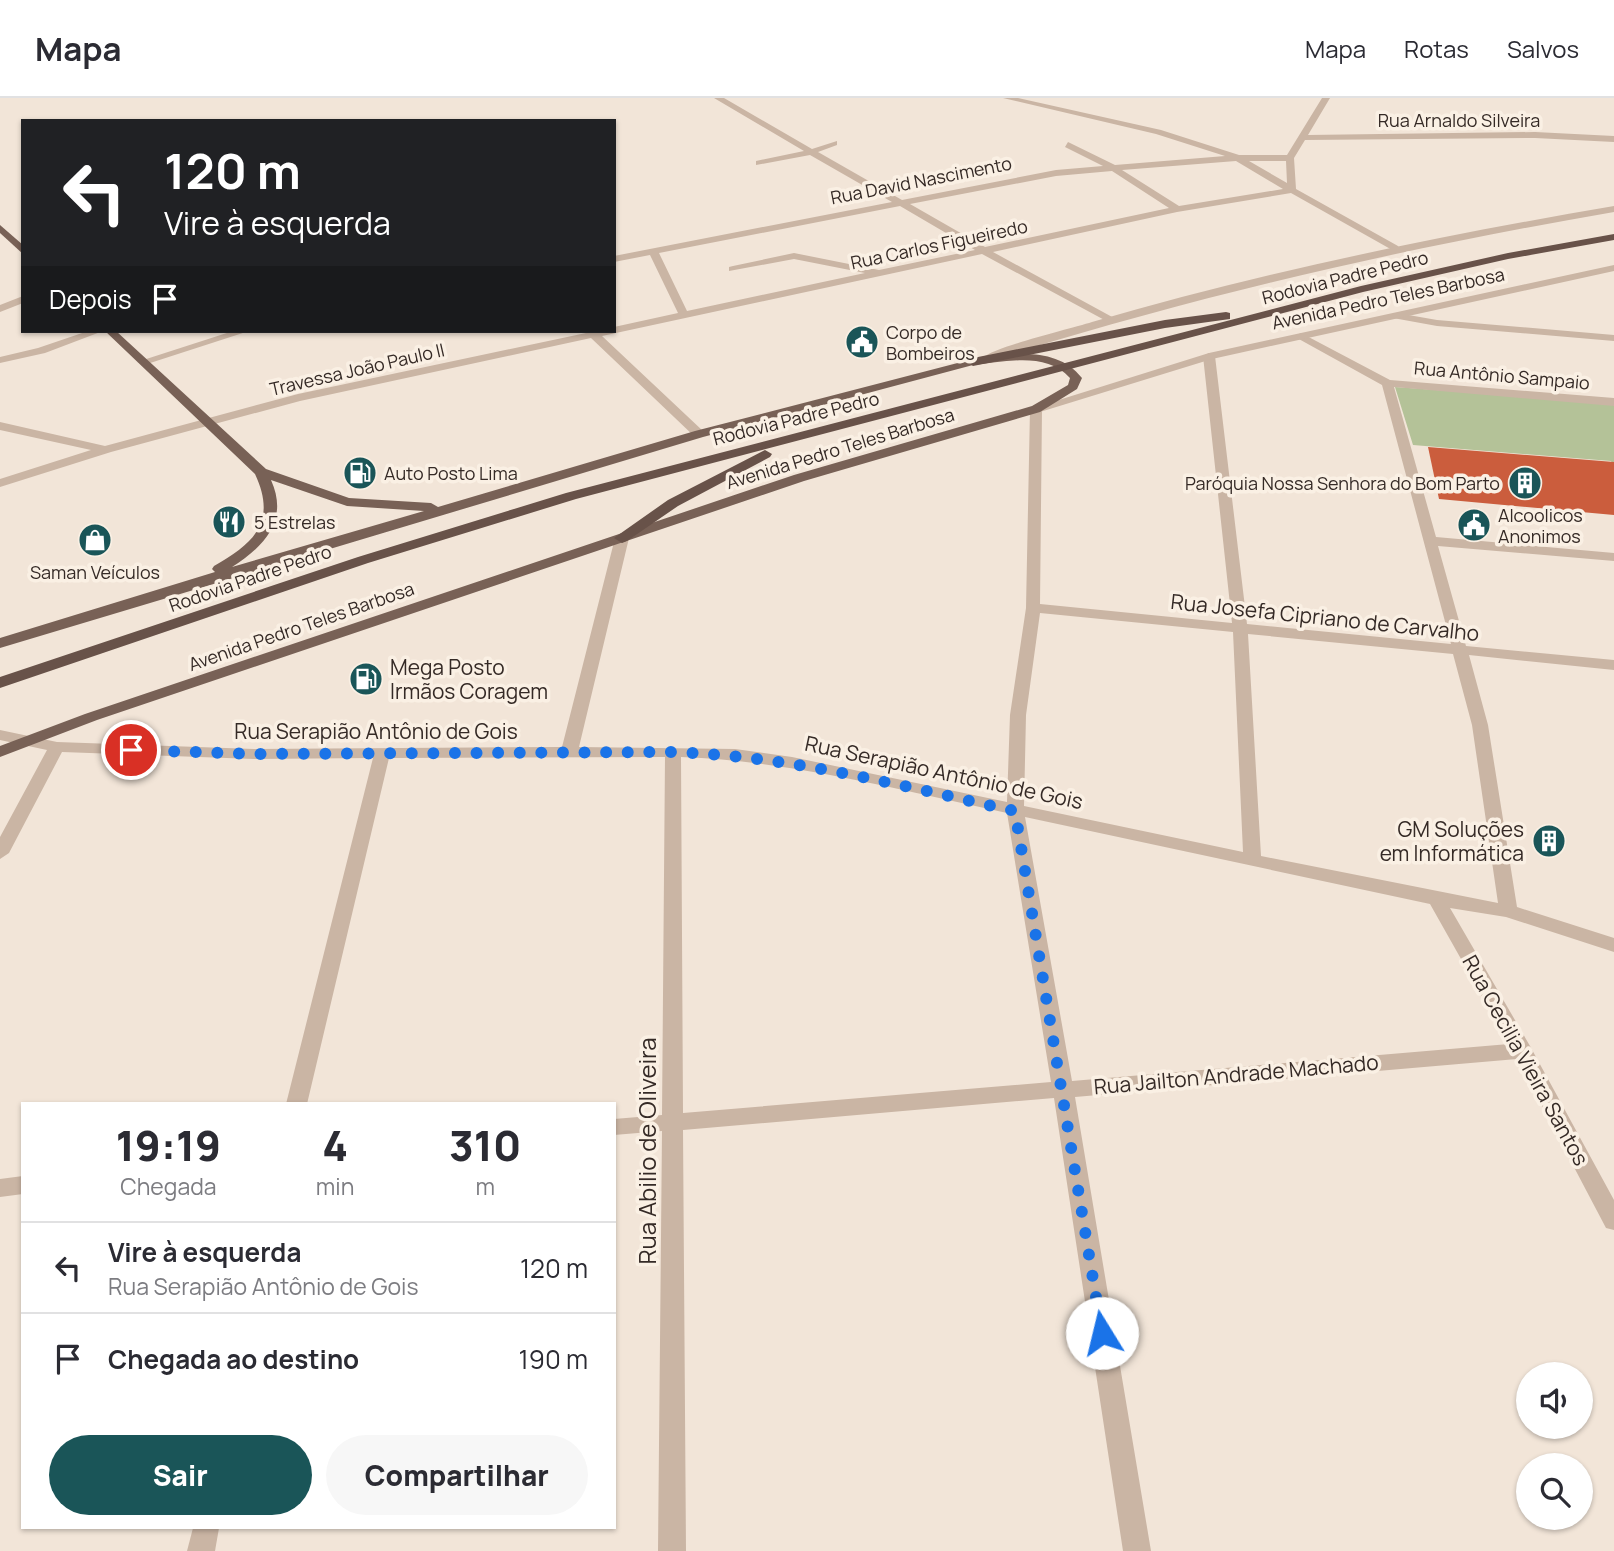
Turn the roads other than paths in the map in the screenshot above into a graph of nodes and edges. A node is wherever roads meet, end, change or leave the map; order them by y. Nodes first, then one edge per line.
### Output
1 (718, 98) edge
2 (1007, 98) edge
3 (1326, 98) edge
4 (1304, 138) junction
5 (1614, 139) edge
6 (834, 143) dead end
7 (1068, 145) dead end
8 (811, 152) junction
9 (1238, 158) junction
10 (1290, 158) junction
11 (759, 163) dead end
12 (1113, 168) junction
13 (1292, 190) junction
14 (900, 202) junction
15 (1177, 209) junction
16 (1614, 209) edge
17 (0, 228) edge
18 (1614, 237) edge
19 (1394, 248) junction
20 (21, 249) edge
21 (653, 251) junction
22 (986, 252) junction
23 (616, 258) edge
24 (1614, 268) edge
25 (733, 269) dead end
26 (882, 274) junction
27 (21, 300) edge
28 (1304, 306) junction
29 (0, 309) edge
30 (684, 315) junction
31 (1397, 316) junction
32 (1110, 320) junction
33 (616, 328) edge
34 (92, 333) edge
35 (112, 333) edge
36 (237, 333) edge
37 (593, 333) edge
38 (1301, 336) junction
39 (1614, 338) edge
40 (1209, 356) junction
41 (0, 360) edge
42 (143, 362) junction
43 (973, 362) junction
44 (1067, 368) junction
45 (1387, 383) junction
46 (1614, 402) edge
47 (1036, 409) junction
48 (210, 422) junction
49 (0, 426) edge
50 (699, 434) junction
51 (798, 437) junction
52 (107, 449) junction
53 (261, 472) junction
54 (0, 483) edge
55 (452, 507) junction
56 (621, 538) junction
57 (1430, 541) junction
58 (1614, 556) edge
59 (191, 584) junction
60 (1032, 608) junction
61 (1240, 630) junction
62 (0, 643) edge
63 (1462, 651) junction
64 (1614, 666) edge
65 (0, 684) edge
66 (0, 734) edge
67 (29, 741) junction
68 (57, 747) junction
69 (0, 752) edge
70 (673, 752) junction
71 (382, 754) junction
72 (569, 754) junction
73 (1015, 811) junction
74 (0, 853) edge
75 (1252, 860) junction
76 (1436, 899) junction
77 (1508, 911) junction
78 (1614, 945) edge
79 (1523, 1051) junction
80 (1063, 1088) junction
81 (297, 1102) edge
82 (673, 1121) junction
83 (616, 1127) edge
84 (21, 1185) edge
85 (0, 1188) edge
86 (1614, 1221) edge
87 (206, 1529) edge
88 (201, 1551) edge
89 (672, 1551) edge
90 (1137, 1551) edge

1 - 8 street
2 - 9 street
3 - 4 street
4 - 5 street, Rua Arnaldo Silveira
4 - 10 street
6 - 8 street
7 - 12 street
8 - 11 street
8 - 14 street
9 - 10 street
9 - 12 street, Rua David Nascimento
9 - 13 street
10 - 13 street
12 - 14 street, Rua David Nascimento
12 - 15 street
13 - 15 street, Rua Carlos Figueiredo
13 - 19 street
14 - 21 street, Rua David Nascimento
14 - 22 street
15 - 22 street, Rua Carlos Figueiredo
16 - 19 street
17 - 20 main road
18 - 28 highway, Rodovia Padre Pedro
19 - 32 street
21 - 23 street, Rua David Nascimento
21 - 30 street
22 - 26 street, Rua Carlos Figueiredo
22 - 32 street
24 - 31 street, Avenida Pedro Teles Barbosa
25 - 26 street
26 - 30 street, Rua Carlos Figueiredo
27 - 29 street
28 - 43 highway
28 - 44 highway, Rodovia Padre Pedro
30 - 33 street, Rua Carlos Figueiredo
31 - 38 street, Avenida Pedro Teles Barbosa
31 - 39 street
32 - 43 street
34 - 41 street
35 - 42 main road
36 - 42 street
37 - 48 street, Travessa João Paulo II
37 - 50 street
38 - 40 street, Avenida Pedro Teles Barbosa
38 - 45 street
40 - 47 street, Avenida Pedro Teles Barbosa
40 - 61 street
42 - 48 main road
43 - 44 main road
43 - 50 main road
44 - 47 main road
44 - 51 highway, Rodovia Padre Pedro
45 - 46 street, Rua Antônio Sampaio
45 - 57 street
47 - 56 main road, Avenida Pedro Teles Barbosa
47 - 60 street
48 - 52 street, Travessa João Paulo II
48 - 53 main road
49 - 52 street
50 - 55 main road
51 - 56 highway
51 - 65 highway, Rodovia Padre Pedro
52 - 54 street, Travessa João Paulo II
53 - 55 main road
53 - 59 main road
55 - 59 main road
56 - 67 main road, Avenida Pedro Teles Barbosa
56 - 72 street
57 - 58 street
57 - 63 street
59 - 62 main road
60 - 61 street, Rua Josefa Cipriano de Carvalho
60 - 73 street
61 - 63 street, Rua Josefa Cipriano de Carvalho
61 - 75 street
63 - 64 street, Rua Josefa Cipriano de Carvalho
63 - 77 street
66 - 67 street, Rua Serapião Antônio de Gois
67 - 68 street, Rua Serapião Antônio de Gois
67 - 69 main road, Avenida Pedro Teles Barbosa
68 - 71 street, Rua Serapião Antônio de Gois
68 - 74 street
70 - 72 street, Rua Serapião Antônio de Gois
70 - 73 street, Rua Serapião Antônio de Gois
70 - 82 street, Rua Abilio de Oliveira
71 - 72 street, Rua Serapião Antônio de Gois
71 - 81 street
73 - 75 street, Rua Serapião Antônio de Gois
73 - 80 street
75 - 76 street, Rua Serapião Antônio de Gois
76 - 77 street, Rua Serapião Antônio de Gois
76 - 79 street, Rua Cecilia Vieira Santos
77 - 78 street, Rua Serapião Antônio de Gois
79 - 80 street, Rua Jailton Andrade Machado
79 - 86 street, Rua Cecilia Vieira Santos
80 - 82 street, Rua Jailton Andrade Machado
80 - 90 street
82 - 83 street, Rua Jailton Andrade Machado
82 - 89 street, Rua Abilio de Oliveira
84 - 85 street
87 - 88 street

